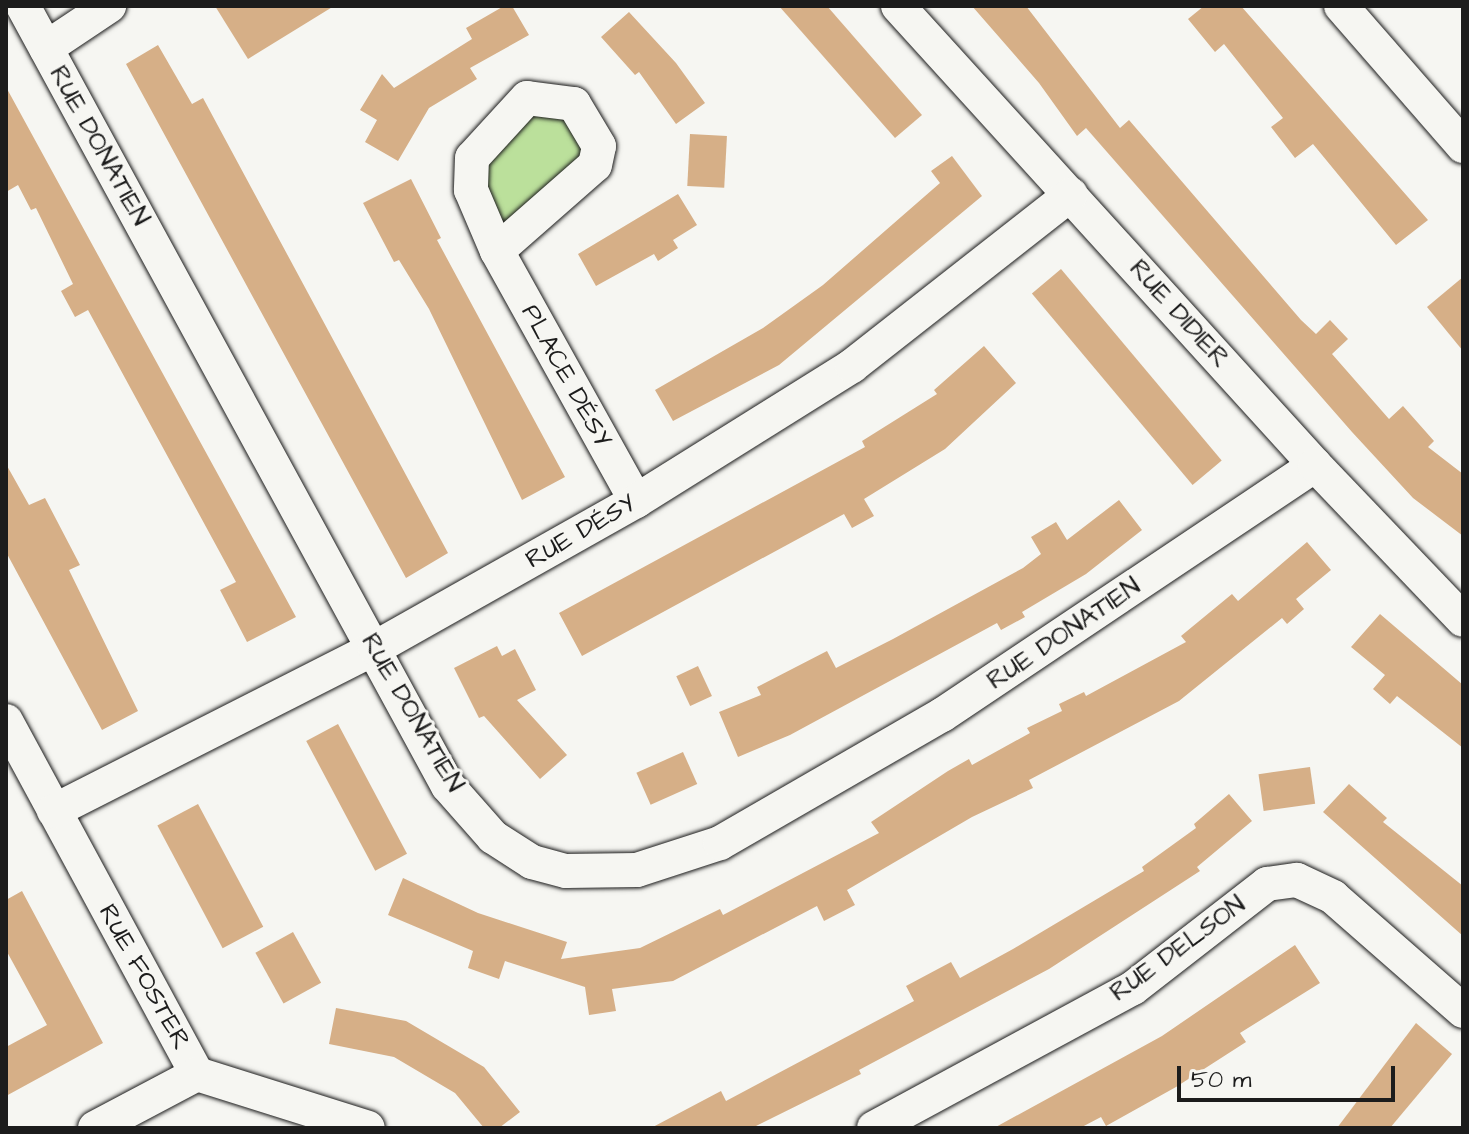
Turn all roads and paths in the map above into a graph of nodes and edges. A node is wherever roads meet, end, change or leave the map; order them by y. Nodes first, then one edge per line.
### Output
1 (23, 6) edge
2 (109, 6) edge
3 (898, 6) edge
4 (1341, 6) edge
5 (46, 48) junction
6 (1463, 146) edge
7 (1071, 194) junction
8 (497, 251) dead end
9 (1315, 465) junction
10 (636, 501) junction
11 (1463, 620) edge
12 (375, 648) junction
13 (6, 721) edge
14 (54, 811) junction
15 (1463, 1011) edge
16 (197, 1074) junction
17 (95, 1128) edge
18 (368, 1128) edge
19 (874, 1128) edge

1 - 5 street, RUE DONATIEN
2 - 5 street
3 - 7 street, RUE DIDIER
4 - 6 street
5 - 12 street, RUE DONATIEN
7 - 9 street, RUE DIDIER
7 - 10 street, RUE DÉSY
8 - 10 street, PLACE DÉSY
9 - 11 street, RUE DIDIER
9 - 12 street, RUE DONATIEN
10 - 12 street, RUE DÉSY
12 - 14 street, RUE DÉSY
13 - 14 street, RUE FOSTER
14 - 16 street, RUE FOSTER
15 - 19 street, RUE DELSON
16 - 17 street
16 - 18 street, RUE FOSTER

